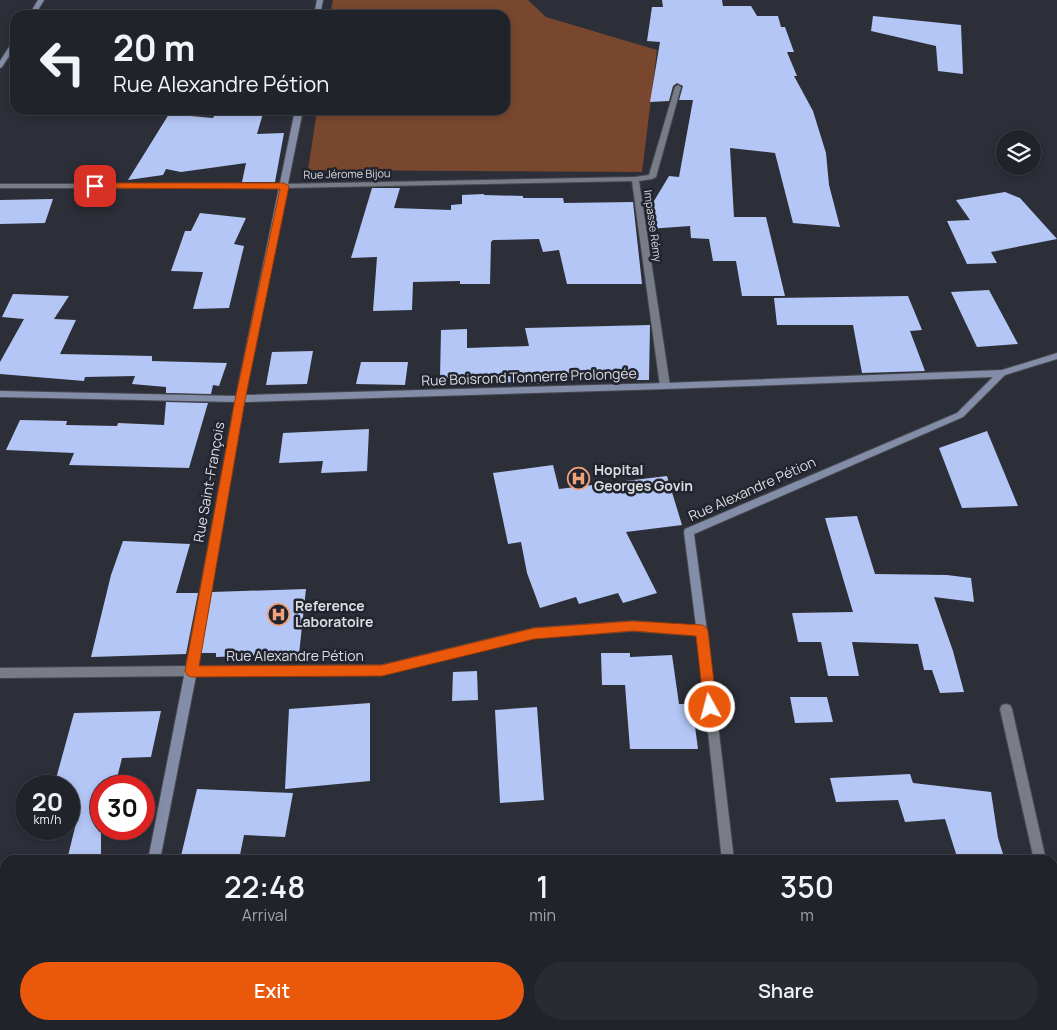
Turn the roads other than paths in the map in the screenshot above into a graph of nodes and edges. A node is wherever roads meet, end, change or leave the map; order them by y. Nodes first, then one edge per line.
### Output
1 (10, 50) edge
2 (0, 66) edge
3 (678, 87) dead end
4 (298, 115) edge
5 (635, 179) junction
6 (0, 186) edge
7 (284, 186) junction
8 (1057, 356) edge
9 (1002, 374) junction
10 (665, 386) junction
11 (0, 394) edge
12 (240, 400) junction
13 (702, 631) junction
14 (191, 671) junction
15 (0, 673) edge
16 (1006, 709) dead end
17 (155, 855) edge
18 (727, 855) edge
19 (1039, 855) edge

1 - 2 street
3 - 5 street, Impasse Rémy
4 - 7 street, Rue Saint-François
5 - 7 street, Rue Jérome Bijou
5 - 10 street, Impasse Rémy
6 - 7 street, Rue Jérome Bijou
7 - 12 street, Rue Saint-François
8 - 9 street, Rue Boisrond Tonnerre Prolongée
9 - 10 street, Rue Boisrond Tonnerre Prolongée
9 - 13 street, Rue Alexandre Pétion
10 - 12 street, Rue Boisrond Tonnerre Prolongée
11 - 12 street, Rue Boisrond Tonnerre Prolongée
12 - 14 street, Rue Saint-François
13 - 14 street, Rue Alexandre Pétion
13 - 18 street
14 - 15 street, Rue Alexandre Pétion
14 - 17 street, Rue Saint-François
16 - 19 street

